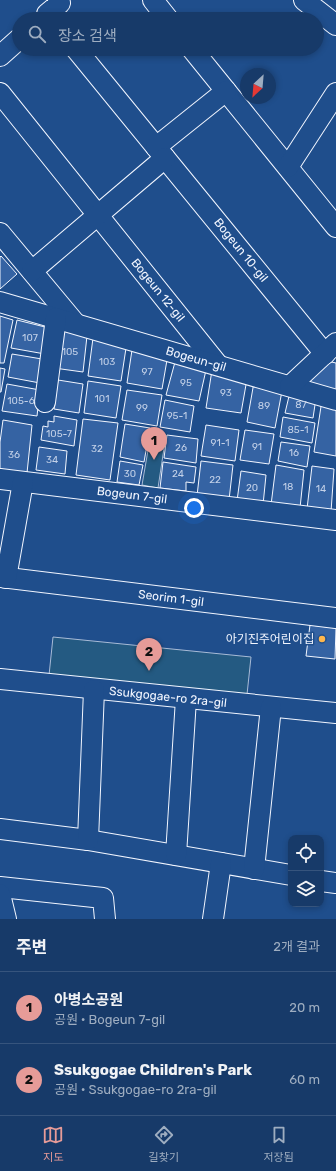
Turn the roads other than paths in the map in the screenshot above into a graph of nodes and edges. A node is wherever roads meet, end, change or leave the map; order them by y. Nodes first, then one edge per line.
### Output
1 (153, 0) edge
2 (304, 0) edge
3 (162, 12) edge
4 (319, 12) edge
5 (324, 16) edge
6 (336, 25) edge
7 (12, 45) edge
8 (0, 56) edge
9 (82, 56) edge
10 (198, 56) edge
11 (226, 91) junction
12 (0, 92) edge
13 (336, 92) edge
14 (161, 152) junction
15 (288, 167) junction
16 (98, 215) junction
17 (336, 227) edge
18 (0, 233) edge
19 (32, 272) junction
20 (0, 302) edge
21 (56, 318) junction
22 (75, 323) junction
23 (330, 348) edge
24 (218, 365) junction
25 (290, 386) junction
26 (336, 400) edge
27 (45, 402) dead end
28 (0, 479) edge
29 (23, 482) junction
30 (336, 520) edge
31 (3, 577) edge
32 (336, 618) edge
33 (0, 680) edge
34 (94, 690) junction
35 (186, 698) junction
36 (271, 707) junction
37 (336, 713) edge
38 (0, 829) edge
39 (88, 840) junction
40 (176, 855) junction
41 (221, 863) junction
42 (254, 869) junction
43 (288, 875) edge
44 (324, 881) edge
45 (336, 883) edge
46 (0, 887) edge
47 (0, 894) edge
48 (6, 919) edge
49 (105, 919) edge
50 (213, 919) edge

1 - 3 street
2 - 4 street
5 - 6 street
7 - 8 street
9 - 14 street, Bogeun 10-gil
10 - 11 street
11 - 14 street
11 - 15 street
12 - 16 street, Bogeun 12-gil
13 - 15 street
14 - 16 street
14 - 23 street, Bogeun 10-gil
15 - 17 street
16 - 19 street
16 - 24 street, Bogeun 12-gil
18 - 19 street
19 - 22 street
20 - 21 street, Bogeun-gil
21 - 22 street, Bogeun-gil
21 - 27 street
22 - 24 street, Bogeun-gil
23 - 25 street
24 - 25 street, Bogeun-gil
25 - 26 street, Bogeun-gil
28 - 29 street, Bogeun 7-gil
29 - 30 street, Bogeun 7-gil
29 - 31 street, Seorim 1-gil
31 - 32 street, Seorim 1-gil
33 - 34 street, Ssukgogae-ro 2ra-gil
34 - 35 street, Ssukgogae-ro 2ra-gil
34 - 39 street
35 - 36 street, Ssukgogae-ro 2ra-gil
35 - 40 street
36 - 37 street, Ssukgogae-ro 2ra-gil
36 - 42 street
38 - 39 street
39 - 40 street
40 - 41 street
41 - 42 street
41 - 50 street
42 - 43 street
44 - 45 street
46 - 49 street
47 - 48 street

